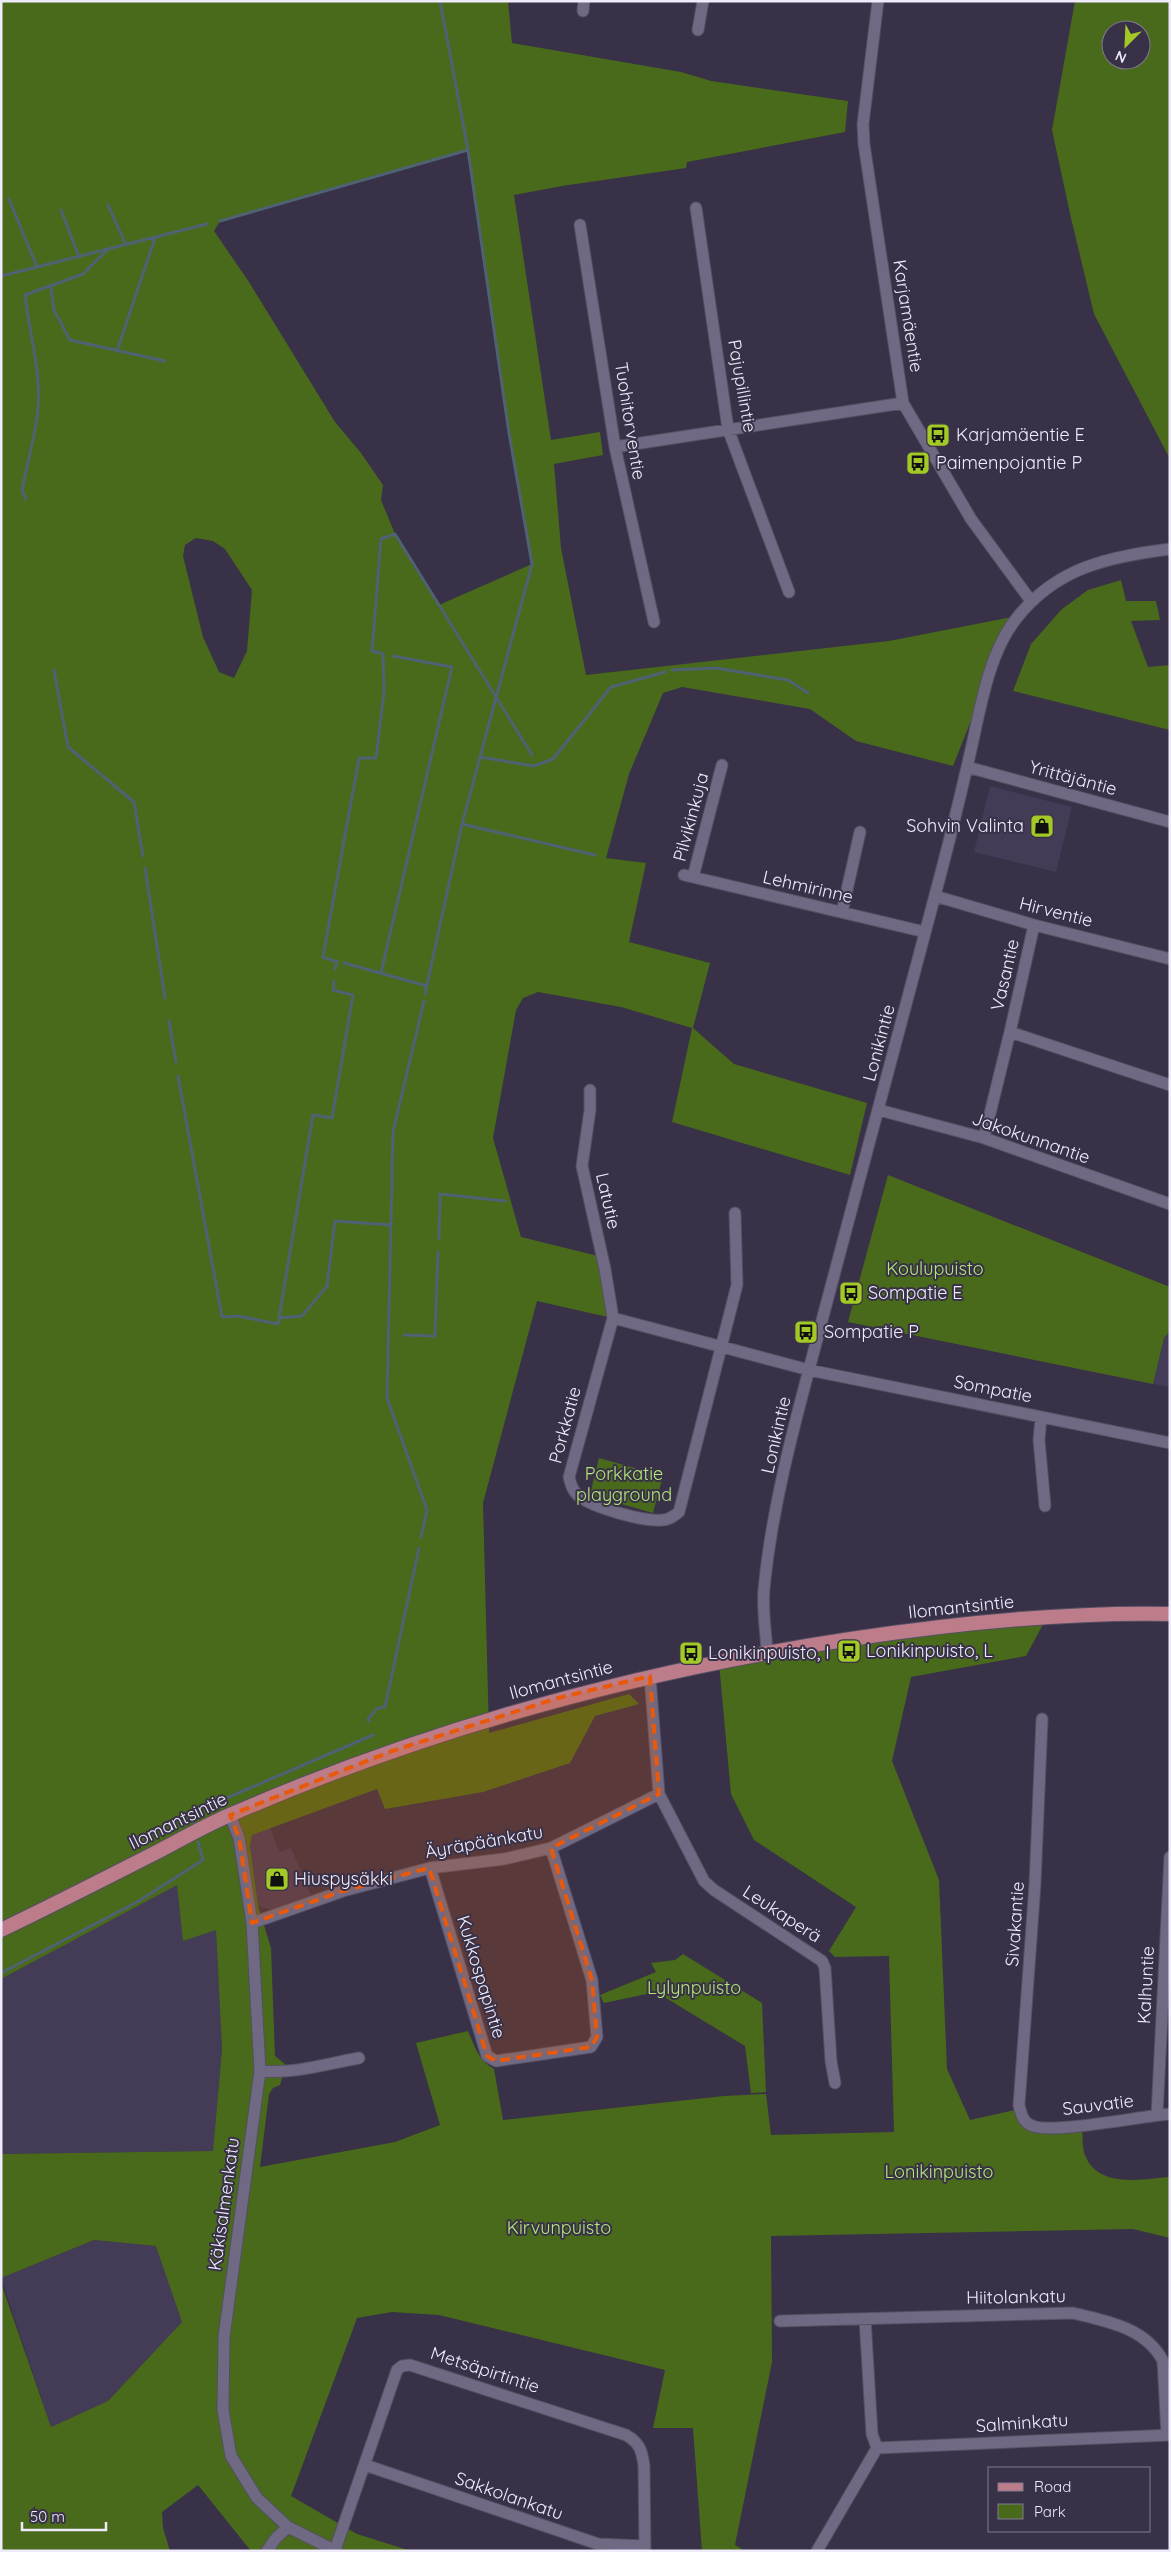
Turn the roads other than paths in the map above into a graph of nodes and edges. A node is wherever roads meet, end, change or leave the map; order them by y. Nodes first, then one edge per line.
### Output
1 (703, 1) edge
2 (878, 1) edge
3 (698, 30) dead end
4 (696, 208) dead end
5 (580, 225) dead end
6 (903, 403) junction
7 (728, 429) junction
8 (614, 447) junction
9 (1170, 549) edge
10 (789, 592) dead end
11 (1031, 601) junction
12 (654, 622) dead end
13 (722, 765) dead end
14 (967, 768) junction
15 (1170, 822) edge
16 (860, 832) dead end
17 (688, 876) joint
18 (935, 896) junction
19 (842, 912) junction
20 (1034, 925) junction
21 (925, 932) junction
22 (1170, 959) edge
23 (1010, 1032) junction
24 (1170, 1085) edge
25 (590, 1090) dead end
26 (879, 1110) junction
27 (984, 1138) junction
28 (1170, 1204) edge
29 (736, 1214) dead end
30 (613, 1318) junction
31 (723, 1348) junction
32 (809, 1370) junction
33 (1041, 1417) junction
34 (1170, 1443) edge
35 (1045, 1506) dead end
36 (1170, 1614) edge
37 (767, 1652) junction
38 (650, 1676) junction
39 (1042, 1719) dead end
40 (659, 1794) junction
41 (230, 1815) junction
42 (551, 1848) junction
43 (1170, 1857) edge
44 (430, 1868) junction
45 (252, 1923) junction
46 (1, 1930) edge
47 (359, 2058) dead end
48 (260, 2071) junction
49 (835, 2083) dead end
50 (1170, 2114) edge
51 (1156, 2115) junction
52 (1031, 2126) joint
53 (865, 2319) junction
54 (780, 2321) dead end
55 (1168, 2435) edge
56 (877, 2448) junction
57 (365, 2465) junction
58 (288, 2527) junction
59 (645, 2549) edge
60 (268, 2551) edge
61 (335, 2551) edge
62 (817, 2551) edge

1 - 3 street
2 - 6 street, Karjamäentie
4 - 7 street, Pajupillintie
5 - 8 street, Tuohitorventie
6 - 7 street
6 - 11 street, Karjamäentie
7 - 8 street
7 - 10 street, Pajupillintie
8 - 12 street, Tuohitorventie
9 - 11 street, Lonikintie
11 - 14 street, Lonikintie
13 - 17 street, Pilvikinkuja
14 - 15 street, Yrittäjäntie
14 - 18 street, Lonikintie
16 - 19 street
17 - 19 street, Lehmirinne
18 - 20 street, Hirventie
18 - 21 street, Lonikintie
19 - 21 street, Lehmirinne
20 - 22 street, Hirventie
20 - 23 street, Vasantie
21 - 26 street, Lonikintie
23 - 24 street, Vasantie
23 - 27 street, Vasantie
25 - 30 street, Latutie
26 - 27 street, Jakokunnantie
26 - 32 street, Lonikintie
27 - 28 street, Jakokunnantie
29 - 31 street, Porkkatie
30 - 31 street
30 - 31 street, Porkkatie
31 - 32 street
32 - 33 street, Sompatie
32 - 37 street, Lonikintie
33 - 34 street, Sompatie
33 - 35 street
36 - 37 main road, Ilomantsintie
37 - 38 main road, Ilomantsintie
38 - 40 street
38 - 41 main road, Ilomantsintie
39 - 52 street, Sivakantie
40 - 42 street, Äyräpäänkatu
40 - 49 street, Leukaperä
41 - 45 street, Käkisalmenkatu
41 - 46 main road, Ilomantsintie
42 - 44 street, Äyräpäänkatu
42 - 44 street, Kukkospapintie
43 - 51 street, Kalhuntie
44 - 45 street, Äyräpäänkatu
45 - 48 street, Käkisalmenkatu
47 - 48 street
48 - 58 street, Käkisalmenkatu
50 - 51 street, Sauvatie
51 - 52 street, Sauvatie
53 - 54 street, Hiitolankatu
53 - 55 street, Hiitolankatu
53 - 56 street
55 - 56 street, Salminkatu
56 - 62 street
57 - 59 street, Sakkolankatu
57 - 59 street, Metsäpirtintie
57 - 61 street, Metsäpirtintie
58 - 60 street
58 - 61 street, Käkisalmenkatu

